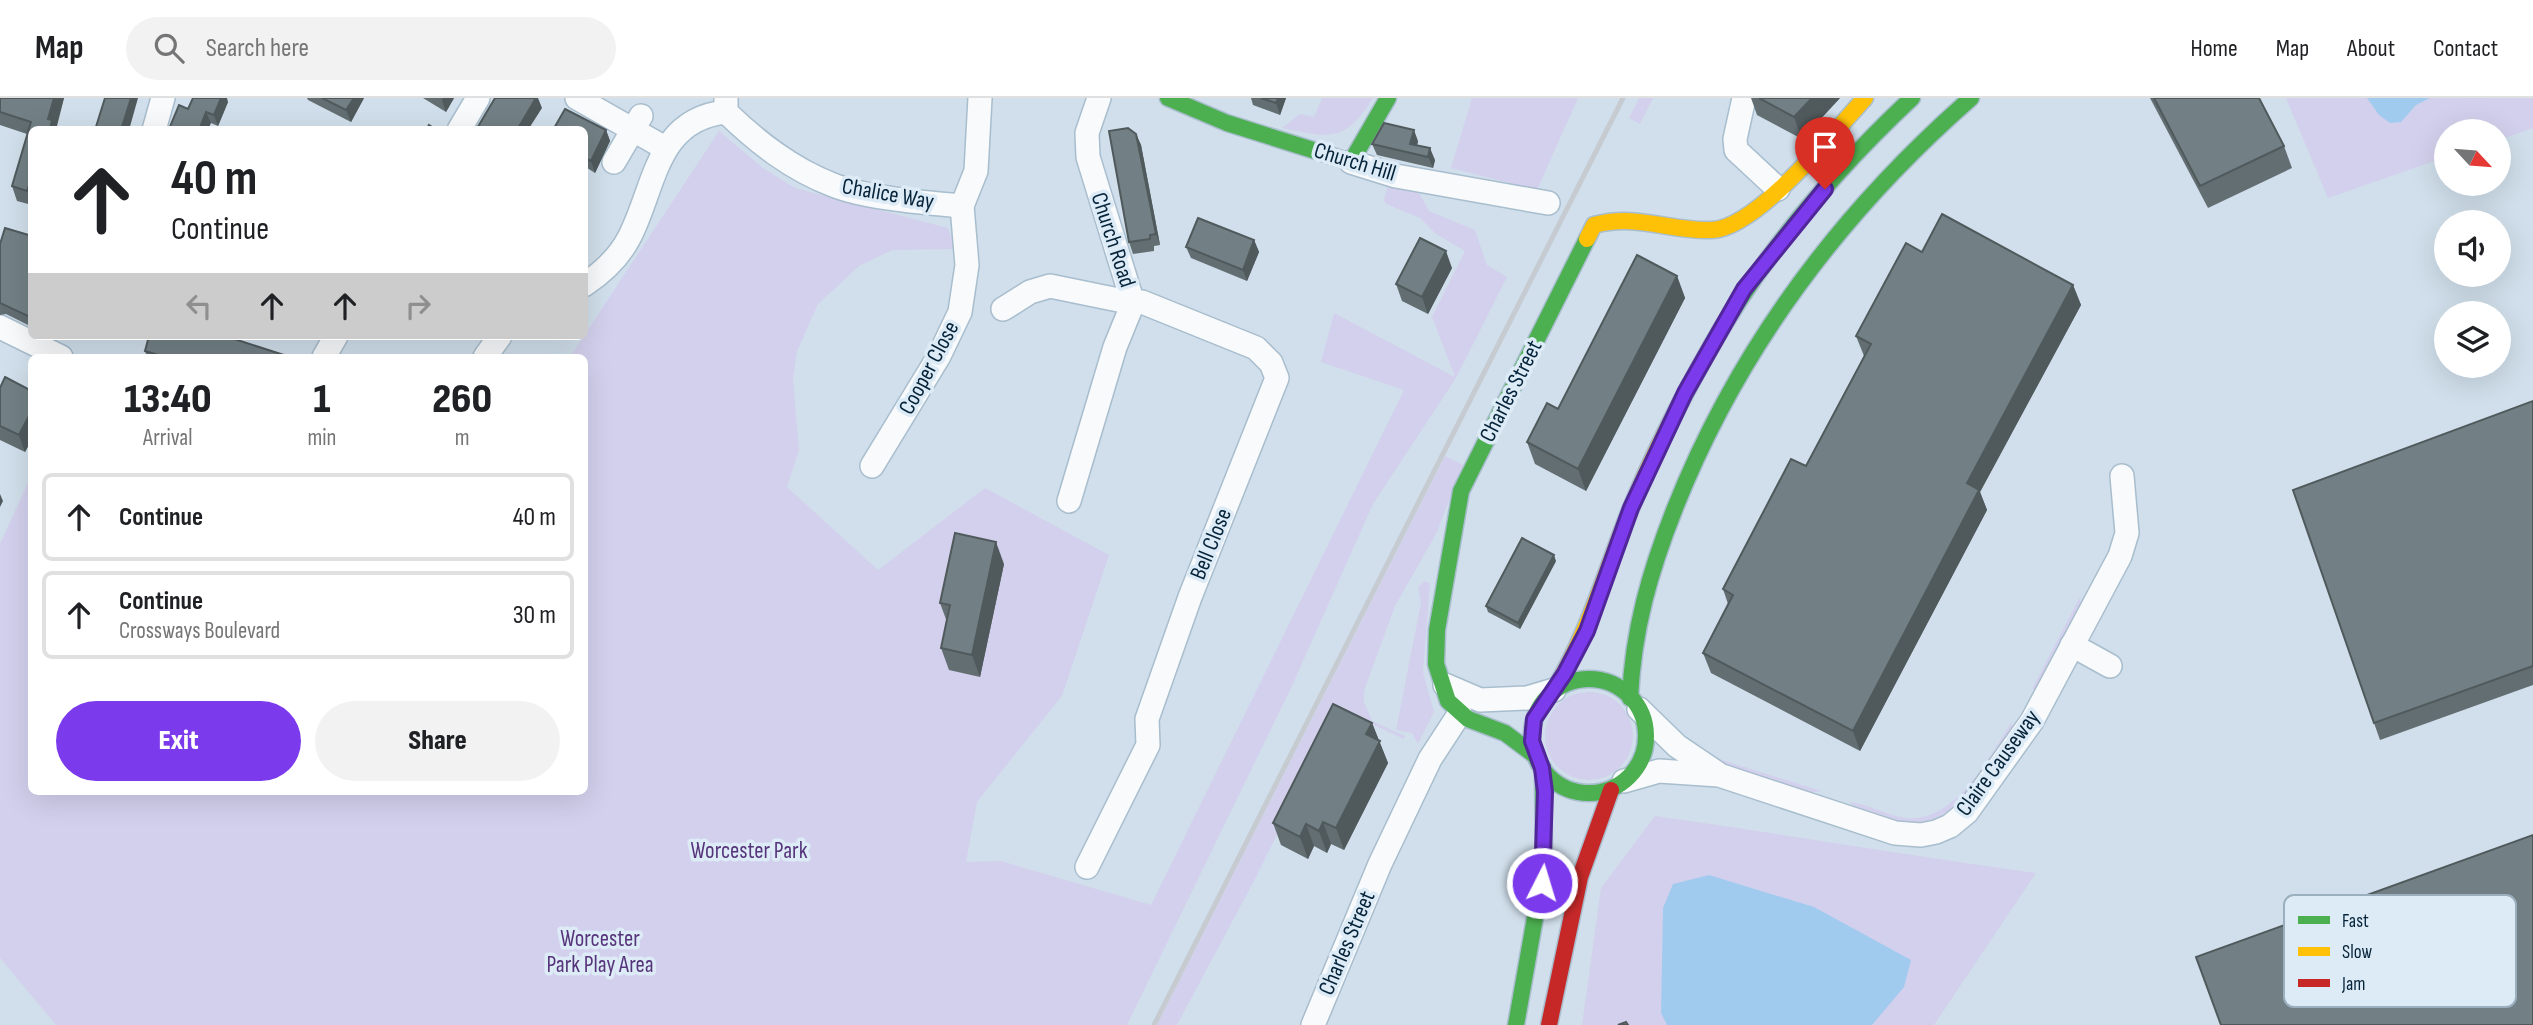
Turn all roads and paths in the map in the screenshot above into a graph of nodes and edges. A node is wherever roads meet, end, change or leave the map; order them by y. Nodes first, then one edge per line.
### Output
1 (163, 98) edge
2 (478, 98) edge
3 (577, 98) edge
4 (979, 98) edge
5 (1099, 98) edge
6 (1168, 98) edge
7 (1388, 98) edge
8 (1744, 98) edge
9 (1865, 98) edge
10 (1912, 98) edge
11 (1971, 98) edge
12 (726, 105) edge
13 (637, 123) junction
14 (155, 126) edge
15 (462, 126) edge
16 (665, 148) junction
17 (614, 162) dead end
18 (1351, 162) junction
19 (1778, 189) junction
20 (1548, 203) dead end
21 (962, 206) junction
22 (588, 282) edge
23 (1133, 303) junction
24 (1003, 309) dead end
25 (0, 327) edge
26 (55, 354) edge
27 (872, 466) dead end
28 (2122, 476) dead end
29 (1069, 501) dead end
30 (2072, 645) junction
31 (2110, 666) dead end
32 (1445, 685) junction
33 (1554, 690) junction
34 (1635, 704) junction
35 (1460, 712) junction
36 (1540, 762) junction
37 (1719, 775) junction
38 (1618, 785) junction
39 (1087, 867) dead end
40 (1313, 1025) edge
41 (1516, 1025) edge
42 (1549, 1025) edge

1 - 14 street
2 - 15 street
3 - 13 street
4 - 21 street, Cooper Close
5 - 23 street, Church Road
6 - 18 main road, Church Hill
7 - 18 main road
8 - 19 street
9 - 19 main road
10 - 33 main road
11 - 34 main road
12 - 16 street
12 - 21 street, Chalice Way
13 - 16 street
13 - 17 street
16 - 22 street
18 - 20 street, Church Hill
19 - 32 main road, Charles Street
21 - 27 street, Cooper Close
23 - 24 street
23 - 29 street, Church Road
23 - 39 street, Bell Close
25 - 26 street
28 - 30 street, Claire Causeway
30 - 31 street
30 - 37 street, Claire Causeway
32 - 33 street
32 - 35 main road, Charles Street
33 - 34 main road
33 - 36 main road
34 - 37 street, Claire Causeway
34 - 38 main road
35 - 36 main road
35 - 40 street, Charles Street
36 - 38 main road
36 - 41 main road
37 - 38 street, Claire Causeway
38 - 42 main road

